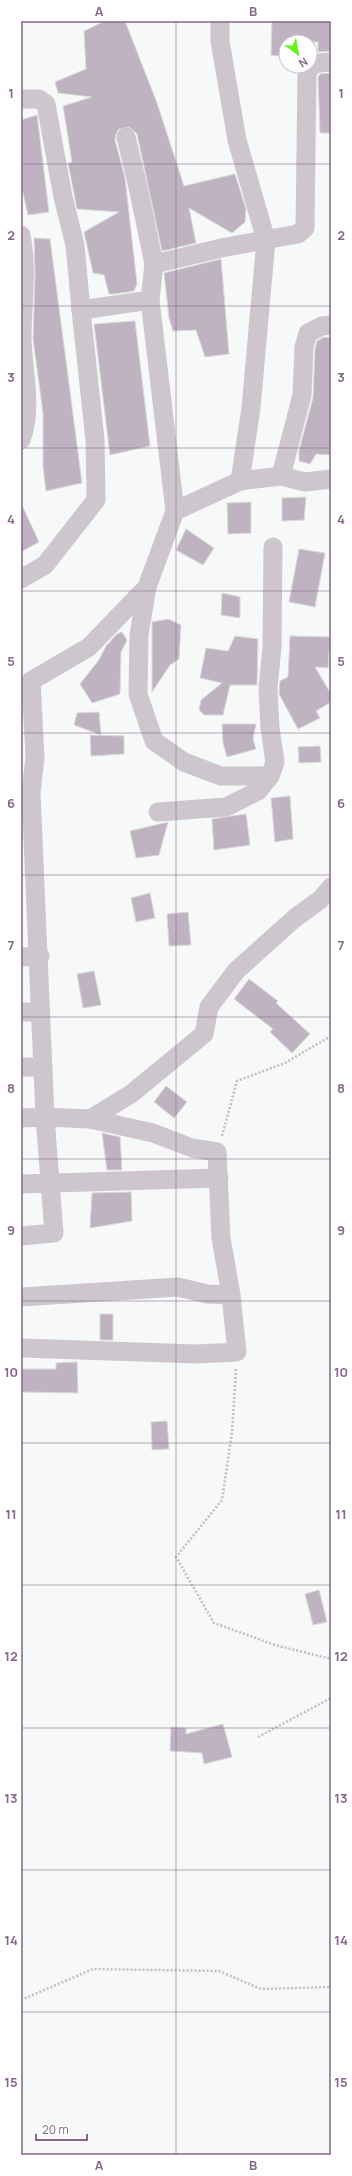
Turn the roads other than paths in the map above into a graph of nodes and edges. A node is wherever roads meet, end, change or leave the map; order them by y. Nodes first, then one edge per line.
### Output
1 (220, 21) edge
2 (331, 62) edge
3 (21, 99) edge
4 (126, 137) dead end
5 (21, 235) edge
6 (266, 240) junction
7 (154, 264) junction
8 (150, 300) junction
9 (81, 310) junction
10 (331, 325) edge
11 (22, 432) edge
12 (281, 476) junction
13 (331, 479) edge
14 (240, 481) junction
15 (175, 511) junction
16 (274, 548) dead end
17 (21, 578) edge
18 (147, 588) junction
19 (26, 682) edge
20 (270, 776) junction
21 (158, 812) dead end
22 (331, 887) edge
23 (30, 956) edge
24 (21, 1012) edge
25 (41, 1012) junction
26 (21, 1067) edge
27 (44, 1067) junction
28 (45, 1117) junction
29 (21, 1118) edge
30 (90, 1119) junction
31 (219, 1178) junction
32 (51, 1183) junction
33 (21, 1184) edge
34 (21, 1236) edge
35 (232, 1295) junction
36 (21, 1297) edge
37 (21, 1348) edge

1 - 6 street
2 - 6 street
3 - 9 street
4 - 7 street
5 - 11 street
6 - 7 street
6 - 14 street
7 - 8 street
8 - 9 street
8 - 15 street
9 - 17 street
10 - 12 street
12 - 13 street
12 - 14 street
14 - 15 street
15 - 18 street
16 - 20 street
18 - 19 street
18 - 20 street
19 - 23 street
20 - 21 street
22 - 30 street
23 - 25 street
24 - 25 street
25 - 27 street
26 - 27 street
27 - 28 street
28 - 29 street
28 - 30 street
28 - 32 street
30 - 31 street
31 - 32 street
31 - 35 street
32 - 33 street
32 - 34 street
35 - 36 street
35 - 37 street

